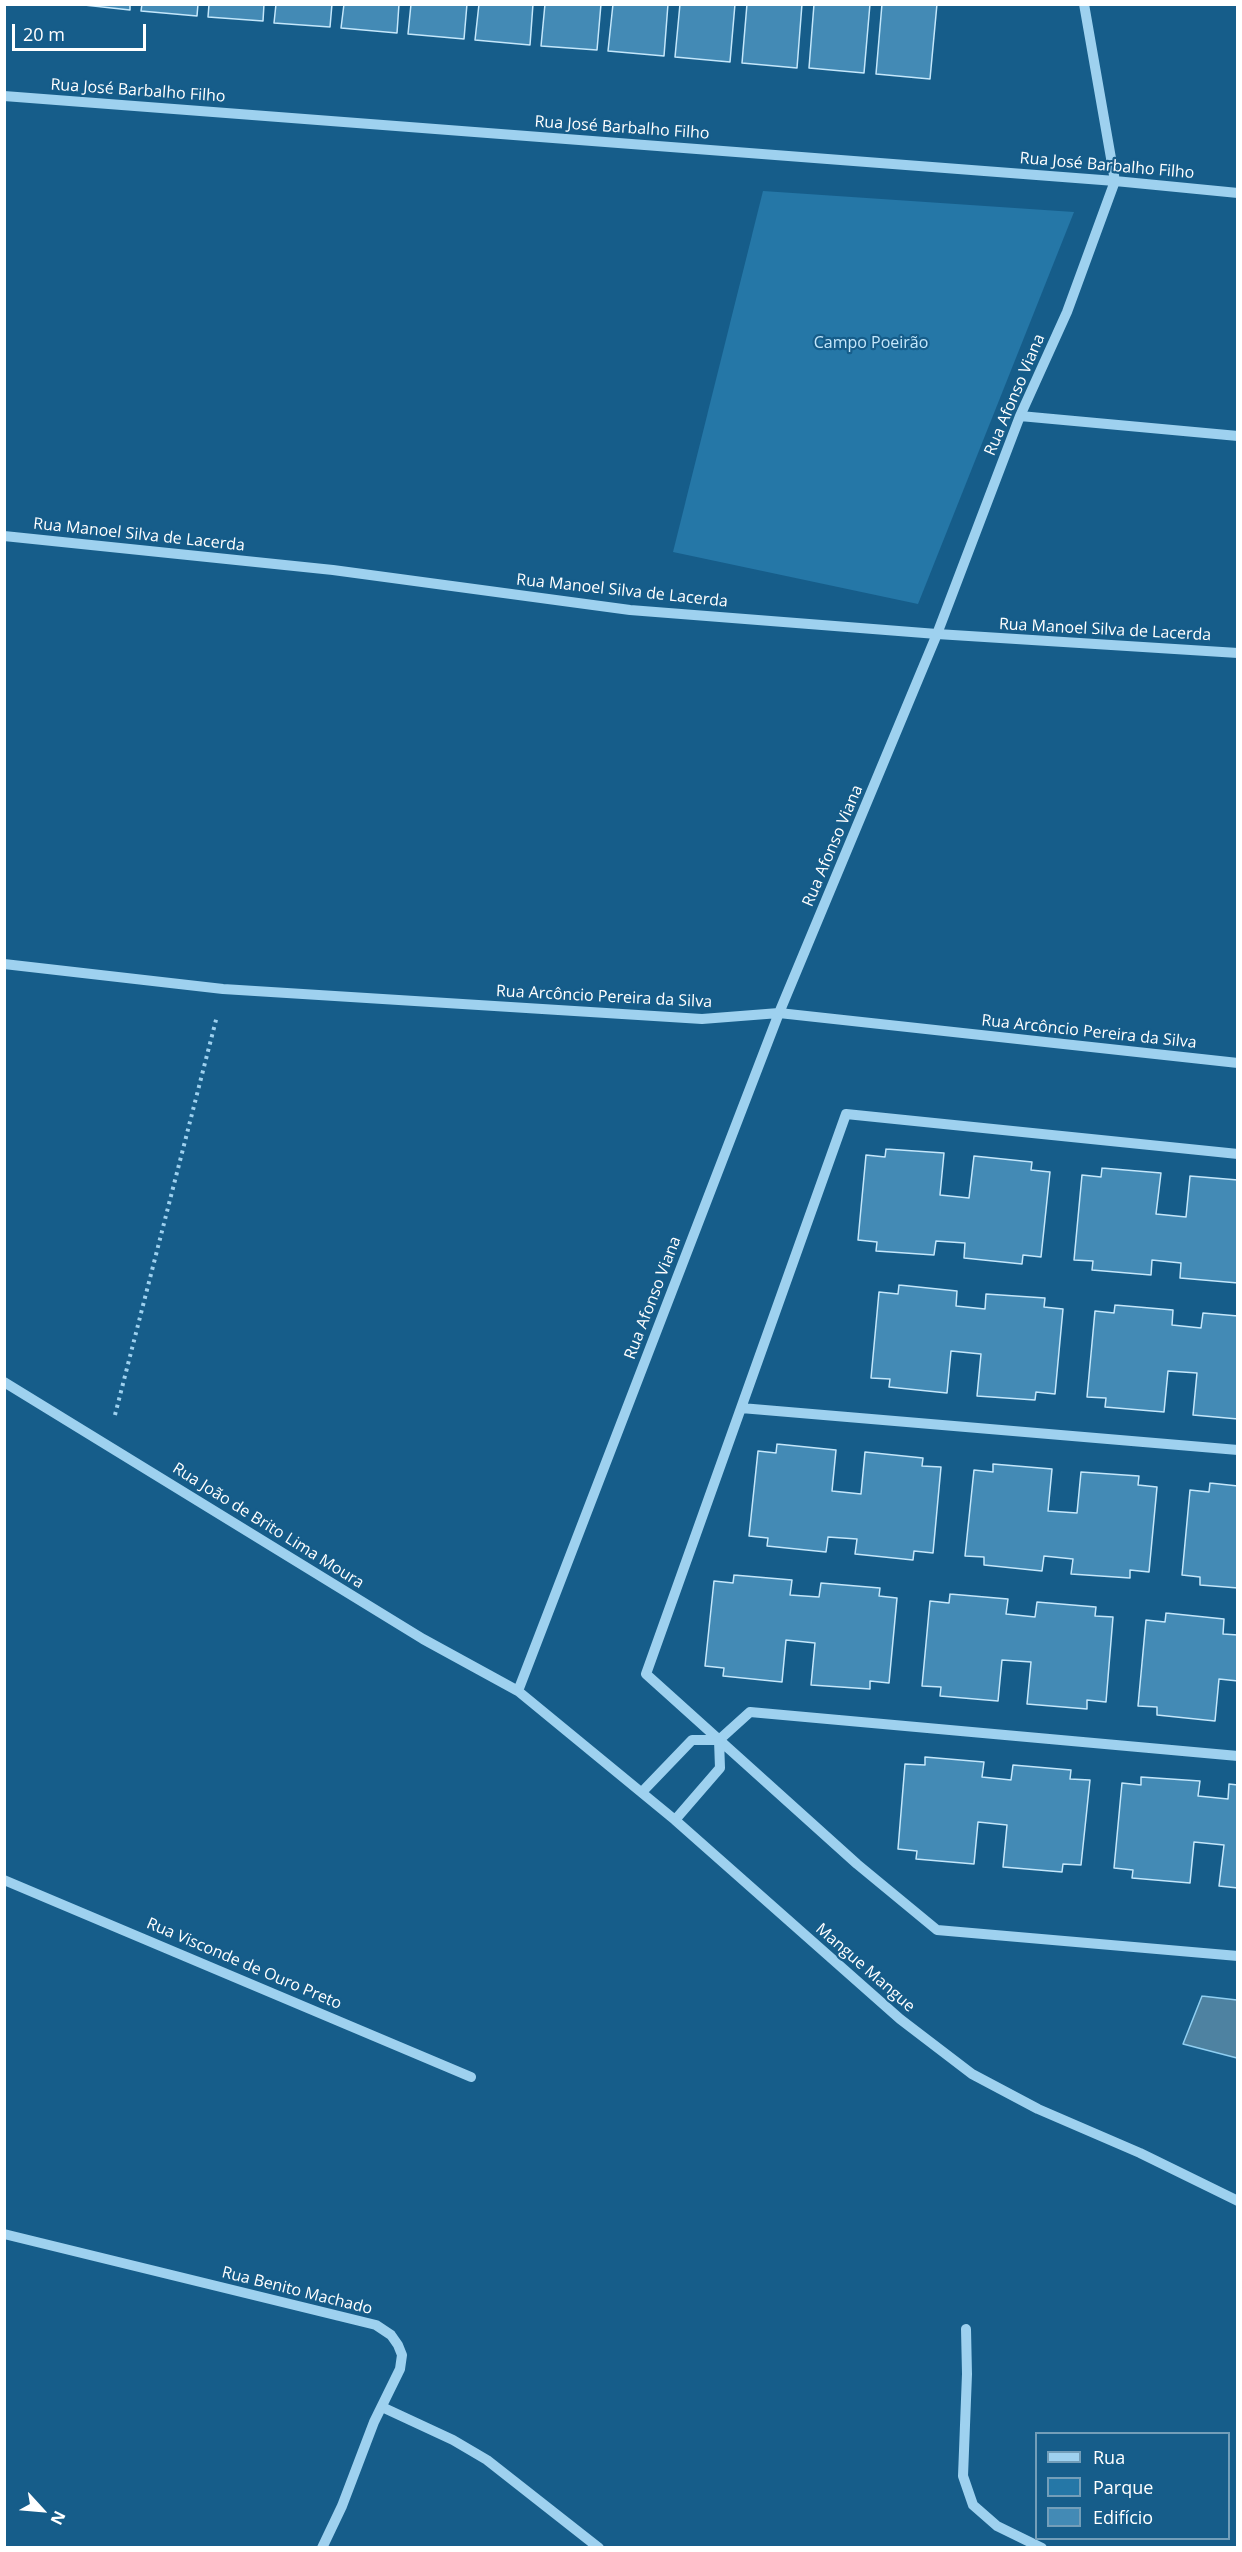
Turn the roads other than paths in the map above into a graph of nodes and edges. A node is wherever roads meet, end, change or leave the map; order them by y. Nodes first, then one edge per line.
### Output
1 (1084, 4) edge
2 (4, 96) edge
3 (1115, 181) junction
4 (1238, 193) edge
5 (1020, 416) junction
6 (1238, 436) edge
7 (4, 536) edge
8 (937, 634) junction
9 (1238, 653) edge
10 (4, 964) edge
11 (779, 1013) junction
12 (1238, 1063) edge
13 (1238, 1154) edge
14 (4, 1382) edge
15 (741, 1408) junction
16 (1238, 1450) edge
17 (518, 1691) junction
18 (718, 1740) junction
19 (1238, 1756) edge
20 (642, 1792) junction
21 (675, 1820) junction
22 (4, 1880) edge
23 (1238, 1956) edge
24 (471, 2077) dead end
25 (1238, 2201) edge
26 (4, 2234) edge
27 (966, 2329) dead end
28 (382, 2407) junction
29 (322, 2547) edge
30 (599, 2547) edge
31 (1042, 2547) edge

1 - 3 street
2 - 3 street, Rua José Barbalho Filho
3 - 4 street, Rua José Barbalho Filho
3 - 5 street, Rua Afonso Viana
5 - 6 street
5 - 8 street, Rua Afonso Viana
7 - 8 street, Rua Manoel Silva de Lacerda
8 - 9 street, Rua Manoel Silva de Lacerda
8 - 11 street, Rua Afonso Viana
10 - 11 street, Rua Arcôncio Pereira da Silva
11 - 12 street, Rua Arcôncio Pereira da Silva
11 - 17 street, Rua Afonso Viana
13 - 15 street
14 - 17 street, Rua João de Brito Lima Moura
15 - 16 street
15 - 18 street
17 - 20 street, Mangue Mangue
18 - 19 street
18 - 20 street
18 - 21 street
18 - 23 street
20 - 21 street, Mangue Mangue
21 - 25 street, Mangue Mangue
22 - 24 street, Rua Visconde de Ouro Preto
26 - 28 street, Rua Benito Machado
27 - 31 street
28 - 29 street, Rua Benito Machado
28 - 30 street

